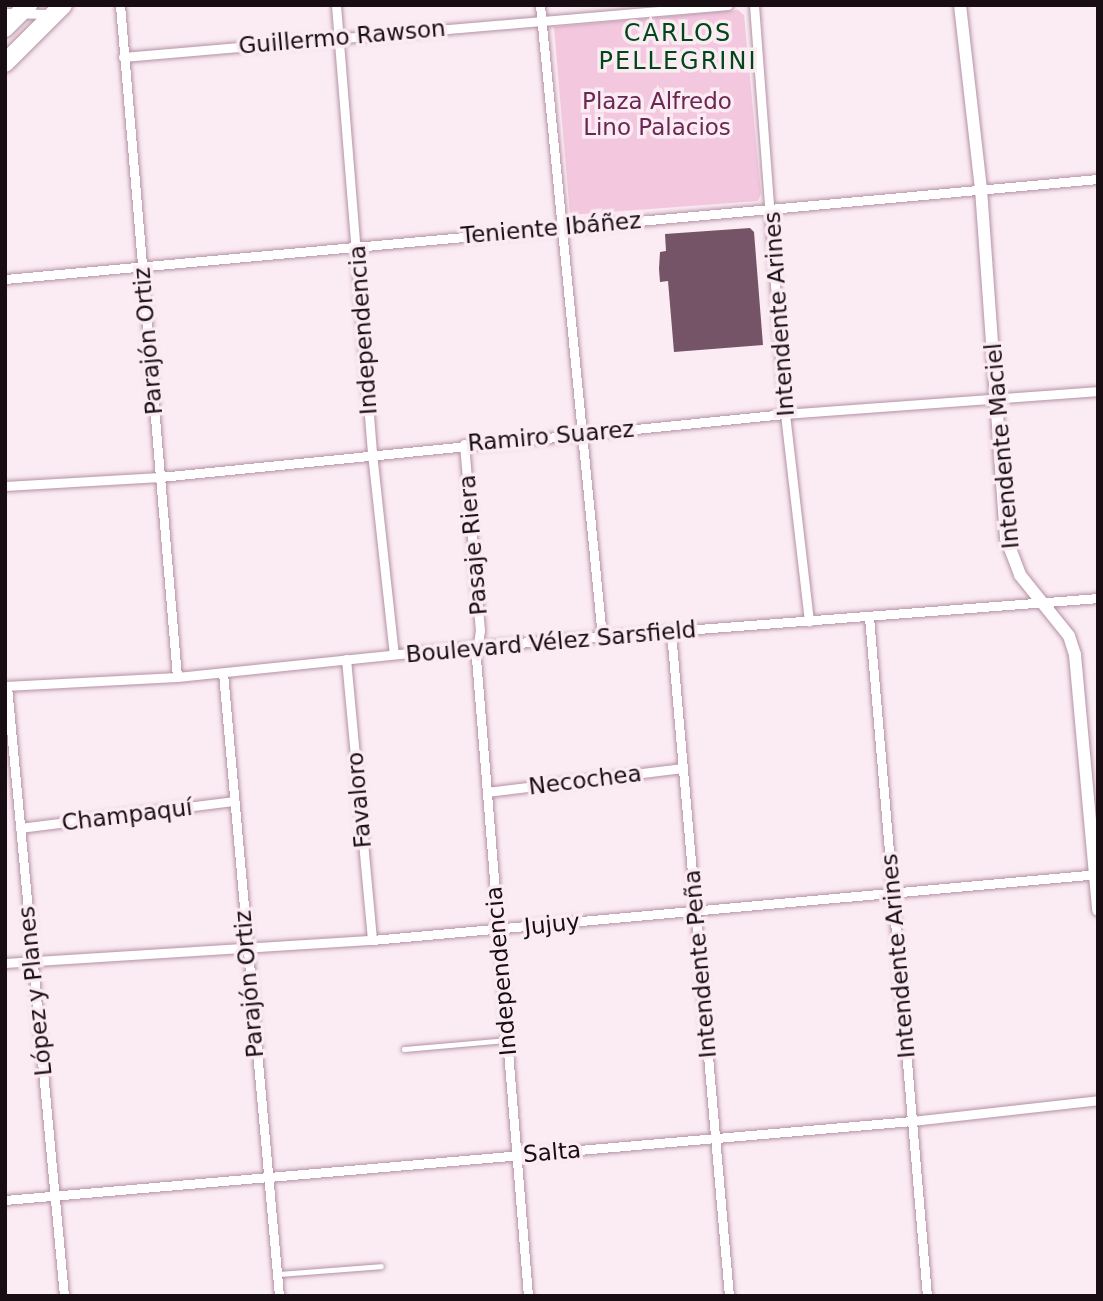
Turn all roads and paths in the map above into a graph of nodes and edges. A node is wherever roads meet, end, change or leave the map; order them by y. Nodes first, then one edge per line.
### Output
1 (120, 5) edge
2 (336, 5) edge
3 (540, 5) edge
4 (728, 5) edge
5 (754, 5) edge
6 (960, 5) edge
7 (60, 8) edge
8 (17, 11) edge
9 (542, 19) junction
10 (5, 28) edge
11 (339, 36) junction
12 (123, 57) junction
13 (5, 63) edge
14 (1098, 179) edge
15 (981, 188) junction
16 (772, 207) junction
17 (561, 227) junction
18 (358, 246) junction
19 (142, 267) junction
20 (5, 279) edge
21 (1098, 391) edge
22 (996, 399) junction
23 (785, 414) junction
24 (582, 433) junction
25 (464, 444) junction
26 (372, 453) junction
27 (160, 477) junction
28 (5, 486) edge
29 (1098, 598) edge
30 (1043, 604) junction
31 (869, 617) junction
32 (809, 622) junction
33 (671, 632) junction
34 (602, 636) junction
35 (479, 646) junction
36 (394, 654) junction
37 (346, 659) junction
38 (223, 673) junction
39 (177, 677) junction
40 (6, 686) edge
41 (683, 768) junction
42 (487, 792) junction
43 (233, 801) junction
44 (20, 828) junction
45 (1096, 874) edge
46 (892, 894) junction
47 (695, 909) junction
48 (1098, 910) edge
49 (498, 929) junction
50 (372, 940) junction
51 (246, 948) junction
52 (31, 960) junction
53 (5, 963) edge
54 (507, 1040) junction
55 (404, 1049) dead end
56 (1098, 1100) edge
57 (912, 1121) junction
58 (715, 1138) junction
59 (517, 1155) junction
60 (267, 1177) junction
61 (57, 1195) junction
62 (5, 1200) edge
63 (381, 1265) dead end
64 (277, 1274) junction
65 (64, 1296) edge
66 (279, 1296) edge
67 (528, 1296) edge
68 (729, 1296) edge
69 (927, 1296) edge

1 - 12 street, Parajón Ortiz
2 - 11 street, Independencia
3 - 9 street
4 - 9 street, Guillermo Rawson
5 - 16 street, Intendente Arines
6 - 15 main road, Intendente Maciel
7 - 8 street
7 - 13 highway
8 - 10 highway
9 - 11 street, Guillermo Rawson
9 - 17 street
11 - 12 street, Guillermo Rawson
11 - 18 street, Independencia
12 - 19 street, Parajón Ortiz
14 - 15 street, Teniente Ibáñez
15 - 16 street, Teniente Ibáñez
15 - 22 main road, Intendente Maciel
16 - 17 street, Teniente Ibáñez
16 - 23 street, Intendente Arines
17 - 18 street, Teniente Ibáñez
17 - 24 street
18 - 19 street, Teniente Ibáñez
18 - 26 street, Independencia
19 - 20 street, Teniente Ibáñez
19 - 27 street, Parajón Ortiz
21 - 22 street, Ramiro Suarez
22 - 23 street, Ramiro Suarez
22 - 30 main road, Intendente Maciel
23 - 24 street, Ramiro Suarez
23 - 32 street, Intendente Arines
24 - 25 street, Ramiro Suarez
24 - 34 street
25 - 26 street, Ramiro Suarez
25 - 35 street, Pasaje Riera
26 - 27 street, Ramiro Suarez
26 - 36 street, Independencia
27 - 28 street, Ramiro Suarez
27 - 39 street, Parajón Ortiz
29 - 30 street, Boulevard Vélez Sarsfield
30 - 31 street, Boulevard Vélez Sarsfield
30 - 45 main road, Intendente Maciel
31 - 32 street, Boulevard Vélez Sarsfield
31 - 46 street, Intendente Arines
32 - 33 street, Boulevard Vélez Sarsfield
33 - 34 street, Boulevard Vélez Sarsfield
33 - 41 street, Intendente Peña
34 - 35 street, Boulevard Vélez Sarsfield
35 - 36 street, Boulevard Vélez Sarsfield
35 - 42 street, Independencia
36 - 37 street, Boulevard Vélez Sarsfield
37 - 38 street, Boulevard Vélez Sarsfield
37 - 50 street, Favaloro
38 - 39 street, Boulevard Vélez Sarsfield
38 - 43 street, Parajón Ortiz
39 - 40 street, Boulevard Vélez Sarsfield
40 - 44 street, López y Planes
41 - 42 street, Necochea
41 - 47 street, Intendente Peña
42 - 49 street, Independencia
43 - 44 street, Champaquí
43 - 51 street, Parajón Ortiz
44 - 52 street, López y Planes
45 - 46 street, Jujuy
45 - 48 main road, Intendente Maciel
46 - 47 street, Jujuy
46 - 57 street, Intendente Arines
47 - 49 street, Jujuy
47 - 58 street, Intendente Peña
49 - 50 street, Jujuy
49 - 54 street, Independencia
50 - 51 street, Jujuy
51 - 52 street, Jujuy
51 - 60 street, Parajón Ortiz
52 - 53 street, Jujuy
52 - 61 street, López y Planes
54 - 55 lane
54 - 59 street, Independencia
56 - 57 street, Salta
57 - 58 street, Salta
57 - 69 street, Intendente Arines
58 - 59 street, Salta
58 - 68 street, Intendente Peña
59 - 60 street, Salta
59 - 67 street, Independencia
60 - 61 street, Salta
60 - 64 street, Parajón Ortiz
61 - 62 street, Salta
61 - 65 street, López y Planes
63 - 64 lane
64 - 66 street, Parajón Ortiz

